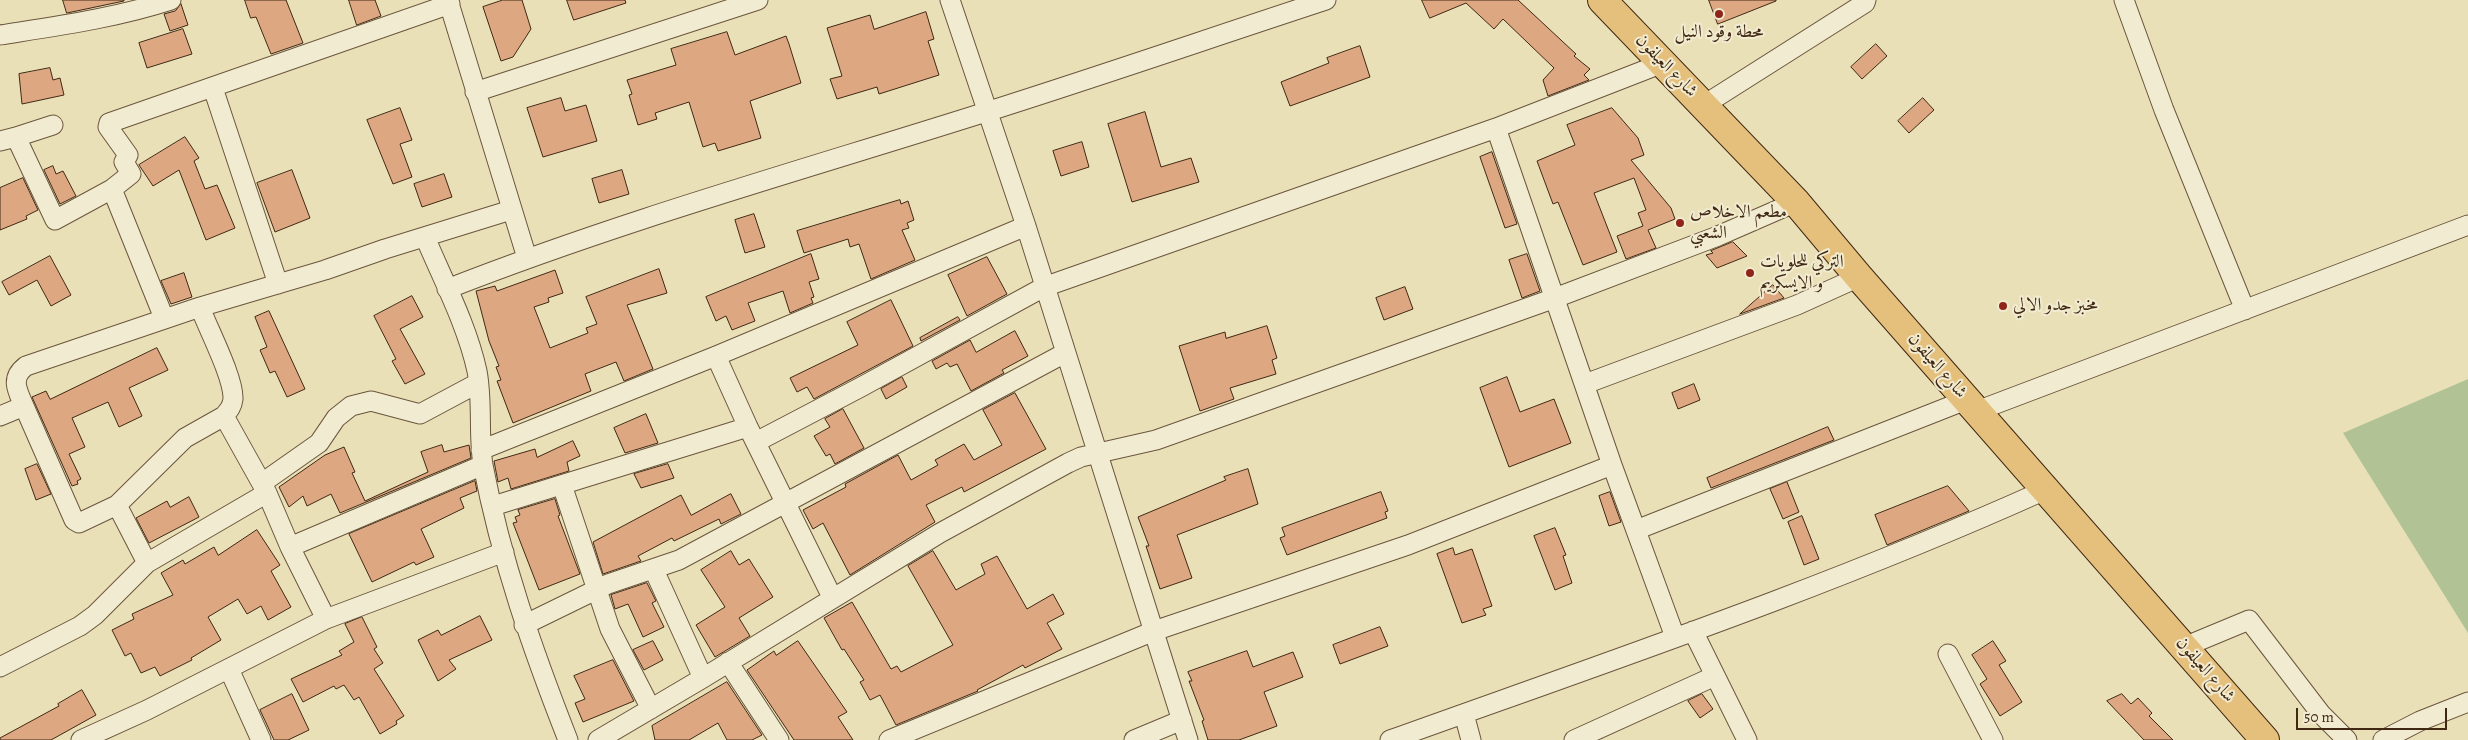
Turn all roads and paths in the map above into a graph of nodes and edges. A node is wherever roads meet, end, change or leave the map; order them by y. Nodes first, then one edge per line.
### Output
1 (171, 0) edge
2 (758, 0) edge
3 (950, 0) edge
4 (1326, 0) edge
5 (1602, 0) edge
6 (1866, 0) edge
7 (2124, 0) edge
8 (449, 2) edge
9 (0, 35) edge
10 (1663, 63) junction
11 (213, 88) junction
12 (475, 92) junction
13 (1704, 105) junction
14 (987, 112) junction
15 (53, 125) dead end
16 (1496, 128) junction
17 (8, 139) edge
18 (112, 189) junction
19 (1796, 202) junction
20 (512, 210) junction
21 (2468, 225) edge
22 (1026, 226) junction
23 (425, 237) junction
24 (527, 258) junction
25 (1859, 277) junction
26 (278, 284) junction
27 (1044, 287) junction
28 (447, 289) junction
29 (1555, 298) junction
30 (200, 307) junction
31 (2245, 310) junction
32 (164, 318) junction
33 (1065, 354) junction
34 (716, 356) junction
35 (478, 384) junction
36 (1585, 384) junction
37 (24, 406) junction
38 (1971, 406) junction
39 (0, 416) edge
40 (224, 416) junction
41 (752, 435) junction
42 (1098, 453) junction
43 (482, 457) junction
44 (1612, 465) junction
45 (562, 485) junction
46 (264, 488) junction
47 (2045, 490) junction
48 (786, 504) junction
49 (117, 505) junction
50 (493, 506) junction
51 (1636, 530) junction
52 (290, 547) junction
53 (504, 552) junction
54 (148, 563) junction
55 (654, 570) junction
56 (597, 590) junction
57 (832, 597) junction
58 (326, 619) junction
59 (524, 625) junction
60 (1154, 631) junction
61 (1693, 631) junction
62 (1675, 637) junction
63 (2184, 647) junction
64 (1948, 654) dead end
65 (728, 662) junction
66 (0, 667) edge
67 (229, 670) junction
68 (1715, 676) junction
69 (703, 678) junction
70 (2468, 702) edge
71 (651, 708) junction
72 (1464, 714) junction
73 (1182, 720) junction
74 (81, 740) edge
75 (261, 740) edge
76 (568, 740) edge
77 (598, 740) edge
78 (780, 740) edge
79 (889, 740) edge
80 (1134, 740) edge
81 (1188, 740) edge
82 (1390, 740) edge
83 (1471, 740) edge
84 (1574, 740) edge
85 (1747, 740) edge
86 (1993, 740) edge
87 (2265, 740) edge
88 (2348, 740) edge
89 (2383, 740) edge

1 - 9 street
2 - 12 street
3 - 14 street
4 - 14 street
5 - 10 highway, شارع العيلفون
6 - 13 street
7 - 31 street
8 - 11 street
8 - 12 street
10 - 13 highway, شارع العيلفون
10 - 16 street
11 - 18 street
11 - 26 street
12 - 20 street
13 - 19 highway, شارع العيلفون
14 - 22 street
14 - 24 street
15 - 17 street
16 - 27 street
16 - 29 street
17 - 18 street
18 - 32 street
19 - 25 highway, شارع العيلفون
19 - 29 street
20 - 23 street
20 - 24 street
21 - 31 street
22 - 27 street
22 - 34 street
23 - 26 street
23 - 28 street
24 - 28 street
25 - 36 street
25 - 38 highway, شارع العيلفون
26 - 30 street
27 - 33 street
27 - 41 street
28 - 35 street
29 - 36 street
29 - 42 street
30 - 32 street
30 - 40 street
31 - 38 street
32 - 37 street
33 - 42 street
33 - 48 street
34 - 41 street
34 - 43 street
35 - 43 street
35 - 46 street
36 - 44 street
37 - 39 street
37 - 49 street
38 - 47 highway, شارع العيلفون
38 - 51 street
40 - 46 street
40 - 49 street
41 - 45 street
41 - 48 street
42 - 57 street
42 - 60 street
43 - 50 street
43 - 52 street
44 - 51 street
44 - 60 street
45 - 50 street
45 - 56 street
46 - 52 street
46 - 54 street
47 - 61 street
47 - 63 highway, شارع العيلفون
48 - 55 street
48 - 57 street
49 - 54 street
50 - 53 street
51 - 62 street
52 - 58 street
53 - 58 street
53 - 59 street
54 - 66 street
55 - 56 street
55 - 69 street
56 - 59 street
56 - 71 street
57 - 65 street
58 - 67 street
59 - 76 street
60 - 73 street
60 - 79 street
61 - 62 street
61 - 68 street
62 - 72 street
63 - 87 highway, شارع العيلفون
63 - 88 street
64 - 86 street
65 - 69 street
65 - 78 street
67 - 74 street
67 - 75 street
68 - 84 street
68 - 85 street
69 - 71 street
70 - 89 street
71 - 77 street
72 - 82 street
72 - 83 street
73 - 80 street
73 - 81 street

